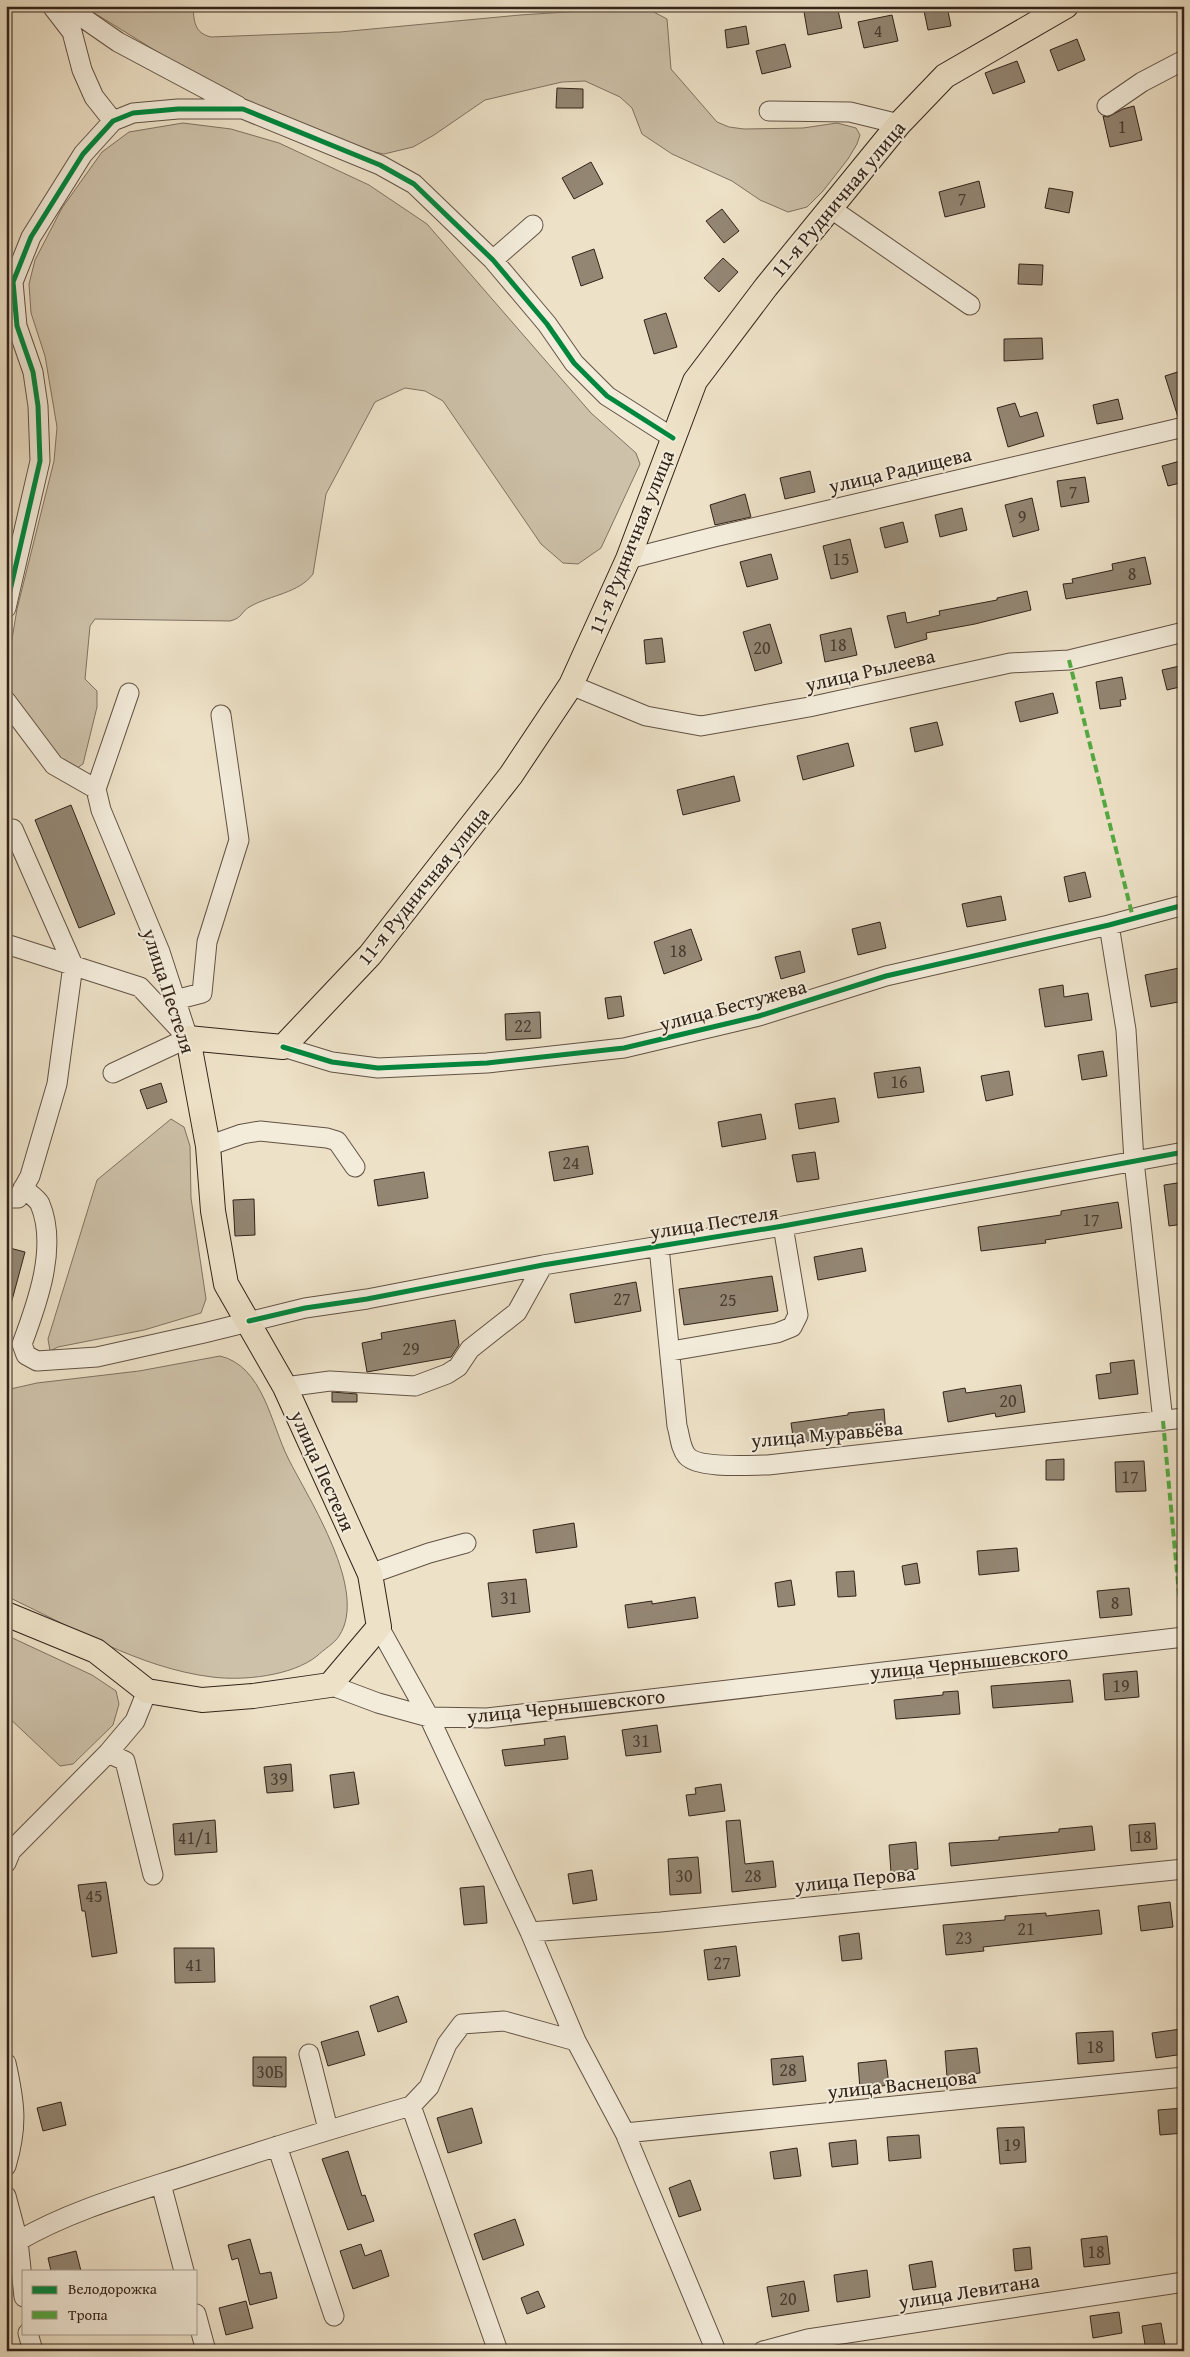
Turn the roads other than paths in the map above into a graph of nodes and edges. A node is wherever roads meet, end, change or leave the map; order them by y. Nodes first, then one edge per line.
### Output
1 (52, 6) edge
2 (66, 6) edge
3 (1066, 6) edge
4 (1184, 60) edge
5 (1107, 106) dead end
6 (243, 109) junction
7 (769, 111) dead end
8 (113, 121) junction
9 (899, 124) junction
10 (830, 208) junction
11 (533, 225) dead end
12 (493, 260) junction
13 (970, 304) dead end
14 (10, 306) edge
15 (1184, 427) edge
16 (673, 438) junction
17 (628, 559) junction
18 (6, 608) edge
19 (1184, 632) edge
20 (571, 685) junction
21 (129, 693) dead end
22 (6, 701) edge
23 (221, 715) dead end
24 (96, 789) junction
25 (13, 829) dead end
26 (1184, 905) edge
27 (1109, 925) junction
28 (6, 944) edge
29 (73, 965) junction
30 (176, 1003) junction
31 (188, 1038) junction
32 (283, 1047) junction
33 (113, 1073) dead end
34 (208, 1146) junction
35 (1184, 1152) edge
36 (1134, 1160) junction
37 (355, 1167) dead end
38 (23, 1188) junction
39 (6, 1198) edge
40 (783, 1226) junction
41 (659, 1246) junction
42 (543, 1265) junction
43 (249, 1321) junction
44 (671, 1350) junction
45 (285, 1387) junction
46 (1184, 1418) edge
47 (1164, 1421) junction
48 (466, 1543) dead end
49 (370, 1574) junction
50 (6, 1614) edge
51 (379, 1627) junction
52 (1184, 1637) edge
53 (1184, 1643) edge
54 (330, 1684) junction
55 (148, 1691) junction
56 (429, 1717) junction
57 (108, 1753) junction
58 (6, 1863) edge
59 (1184, 1869) edge
60 (153, 1875) dead end
61 (530, 1932) junction
62 (576, 2041) junction
63 (309, 2054) dead end
64 (6, 2064) edge
65 (1184, 2077) edge
66 (412, 2106) junction
67 (328, 2130) junction
68 (625, 2133) junction
69 (277, 2146) junction
70 (6, 2166) edge
71 (161, 2184) junction
72 (6, 2196) edge
73 (18, 2241) junction
74 (184, 2270) edge
75 (22, 2278) edge
76 (1184, 2282) edge
77 (334, 2316) dead end
78 (198, 2321) edge
79 (28, 2334) edge
80 (33, 2351) edge
81 (206, 2351) edge
82 (498, 2351) edge
83 (716, 2351) edge
84 (763, 2351) edge

1 - 8 street
2 - 6 street
3 - 9 main road, 11-я Рудничная улица
4 - 5 street
6 - 8 street
6 - 12 street
7 - 9 street
8 - 14 street
9 - 10 main road, 11-я Рудничная улица
10 - 13 street
10 - 16 main road, 11-я Рудничная улица
11 - 12 street
12 - 16 street
14 - 18 street
15 - 17 street, улица Радищева
16 - 17 main road, 11-я Рудничная улица
17 - 20 main road, 11-я Рудничная улица
19 - 20 street, улица Рылеева
20 - 32 main road, 11-я Рудничная улица
21 - 24 street
22 - 24 street
23 - 30 street
24 - 30 street, улица Пестеля
25 - 29 street
26 - 27 street, улица Бестужева
27 - 32 street, улица Бестужева
27 - 36 street
28 - 29 street
29 - 31 street
29 - 38 street
30 - 31 street, улица Пестеля
31 - 32 main road
31 - 33 street
31 - 34 main road, улица Пестеля
34 - 37 street
34 - 43 main road, улица Пестеля
35 - 36 street, улица Пестеля
36 - 40 street, улица Пестеля
36 - 47 street
38 - 39 street
38 - 43 street
40 - 41 street, улица Пестеля
40 - 44 street
41 - 42 street, улица Пестеля
41 - 44 street, улица Муравьёва
42 - 43 street, улица Пестеля
42 - 45 street
43 - 45 main road, улица Пестеля
44 - 47 street, улица Муравьёва
45 - 49 main road, улица Пестеля
46 - 47 street, улица Муравьёва
48 - 49 street
49 - 51 main road, улица Пестеля
50 - 55 main road
51 - 54 main road
51 - 56 street
52 - 53 street
52 - 56 street, улица Чернышевского
54 - 55 main road
54 - 56 street, улица Чернышевского
55 - 57 street
56 - 61 street
57 - 58 street
57 - 60 street
59 - 61 street, улица Перова
61 - 62 street
62 - 66 street
62 - 68 street
63 - 67 street
64 - 70 street
65 - 68 street, улица Васнецова
66 - 67 street
66 - 82 street
67 - 69 street
68 - 83 street
69 - 71 street
69 - 77 street
71 - 73 street
71 - 74 street
72 - 73 street
73 - 75 street
76 - 84 street, улица Левитана
78 - 81 street
79 - 80 street

